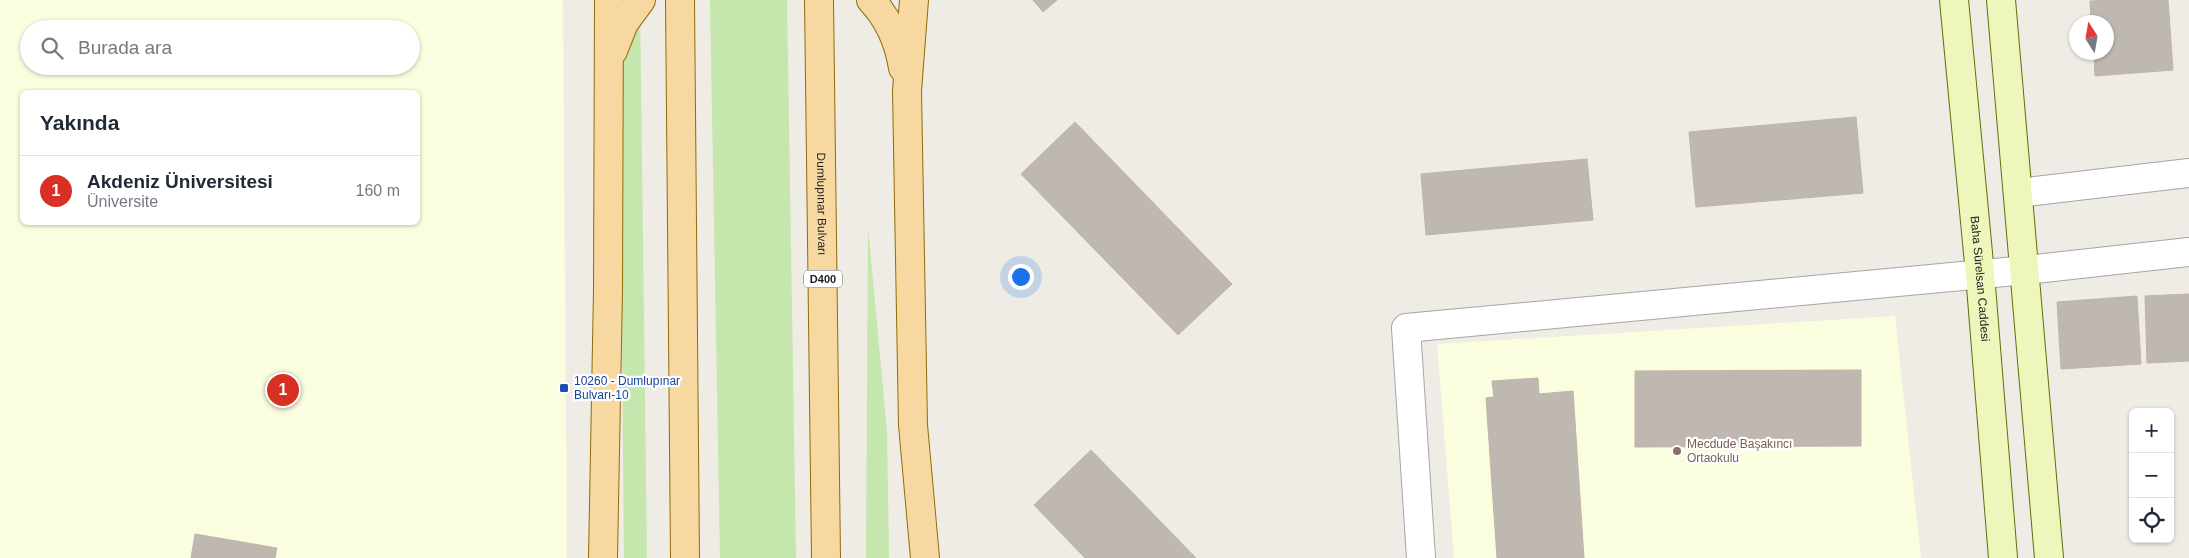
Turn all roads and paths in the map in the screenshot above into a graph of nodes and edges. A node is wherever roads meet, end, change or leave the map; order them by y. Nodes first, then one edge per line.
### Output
1 (609, 0) edge
2 (641, 0) edge
3 (680, 0) edge
4 (819, 0) edge
5 (871, 0) edge
6 (914, 0) edge
7 (1954, 0) edge
8 (2001, 0) edge
9 (608, 64) junction
10 (907, 91) junction
11 (2189, 173) edge
12 (2019, 193) junction
13 (2189, 252) edge
14 (2026, 270) junction
15 (1980, 274) junction
16 (602, 558) edge
17 (685, 558) edge
18 (826, 558) edge
19 (925, 558) edge
20 (1421, 558) edge
21 (2003, 558) edge
22 (2049, 558) edge

1 - 9 main road
2 - 9 main road
3 - 17 main road
4 - 18 main road, Dumlupınar Bulvarı / D400
5 - 10 main road
6 - 10 main road
7 - 15 main road, Baha Sürelsan Caddesi
8 - 12 main road
9 - 16 main road
10 - 19 main road
11 - 12 street
12 - 14 main road
13 - 14 street
14 - 15 street
14 - 22 main road
15 - 20 street
15 - 21 main road, Baha Sürelsan Caddesi

